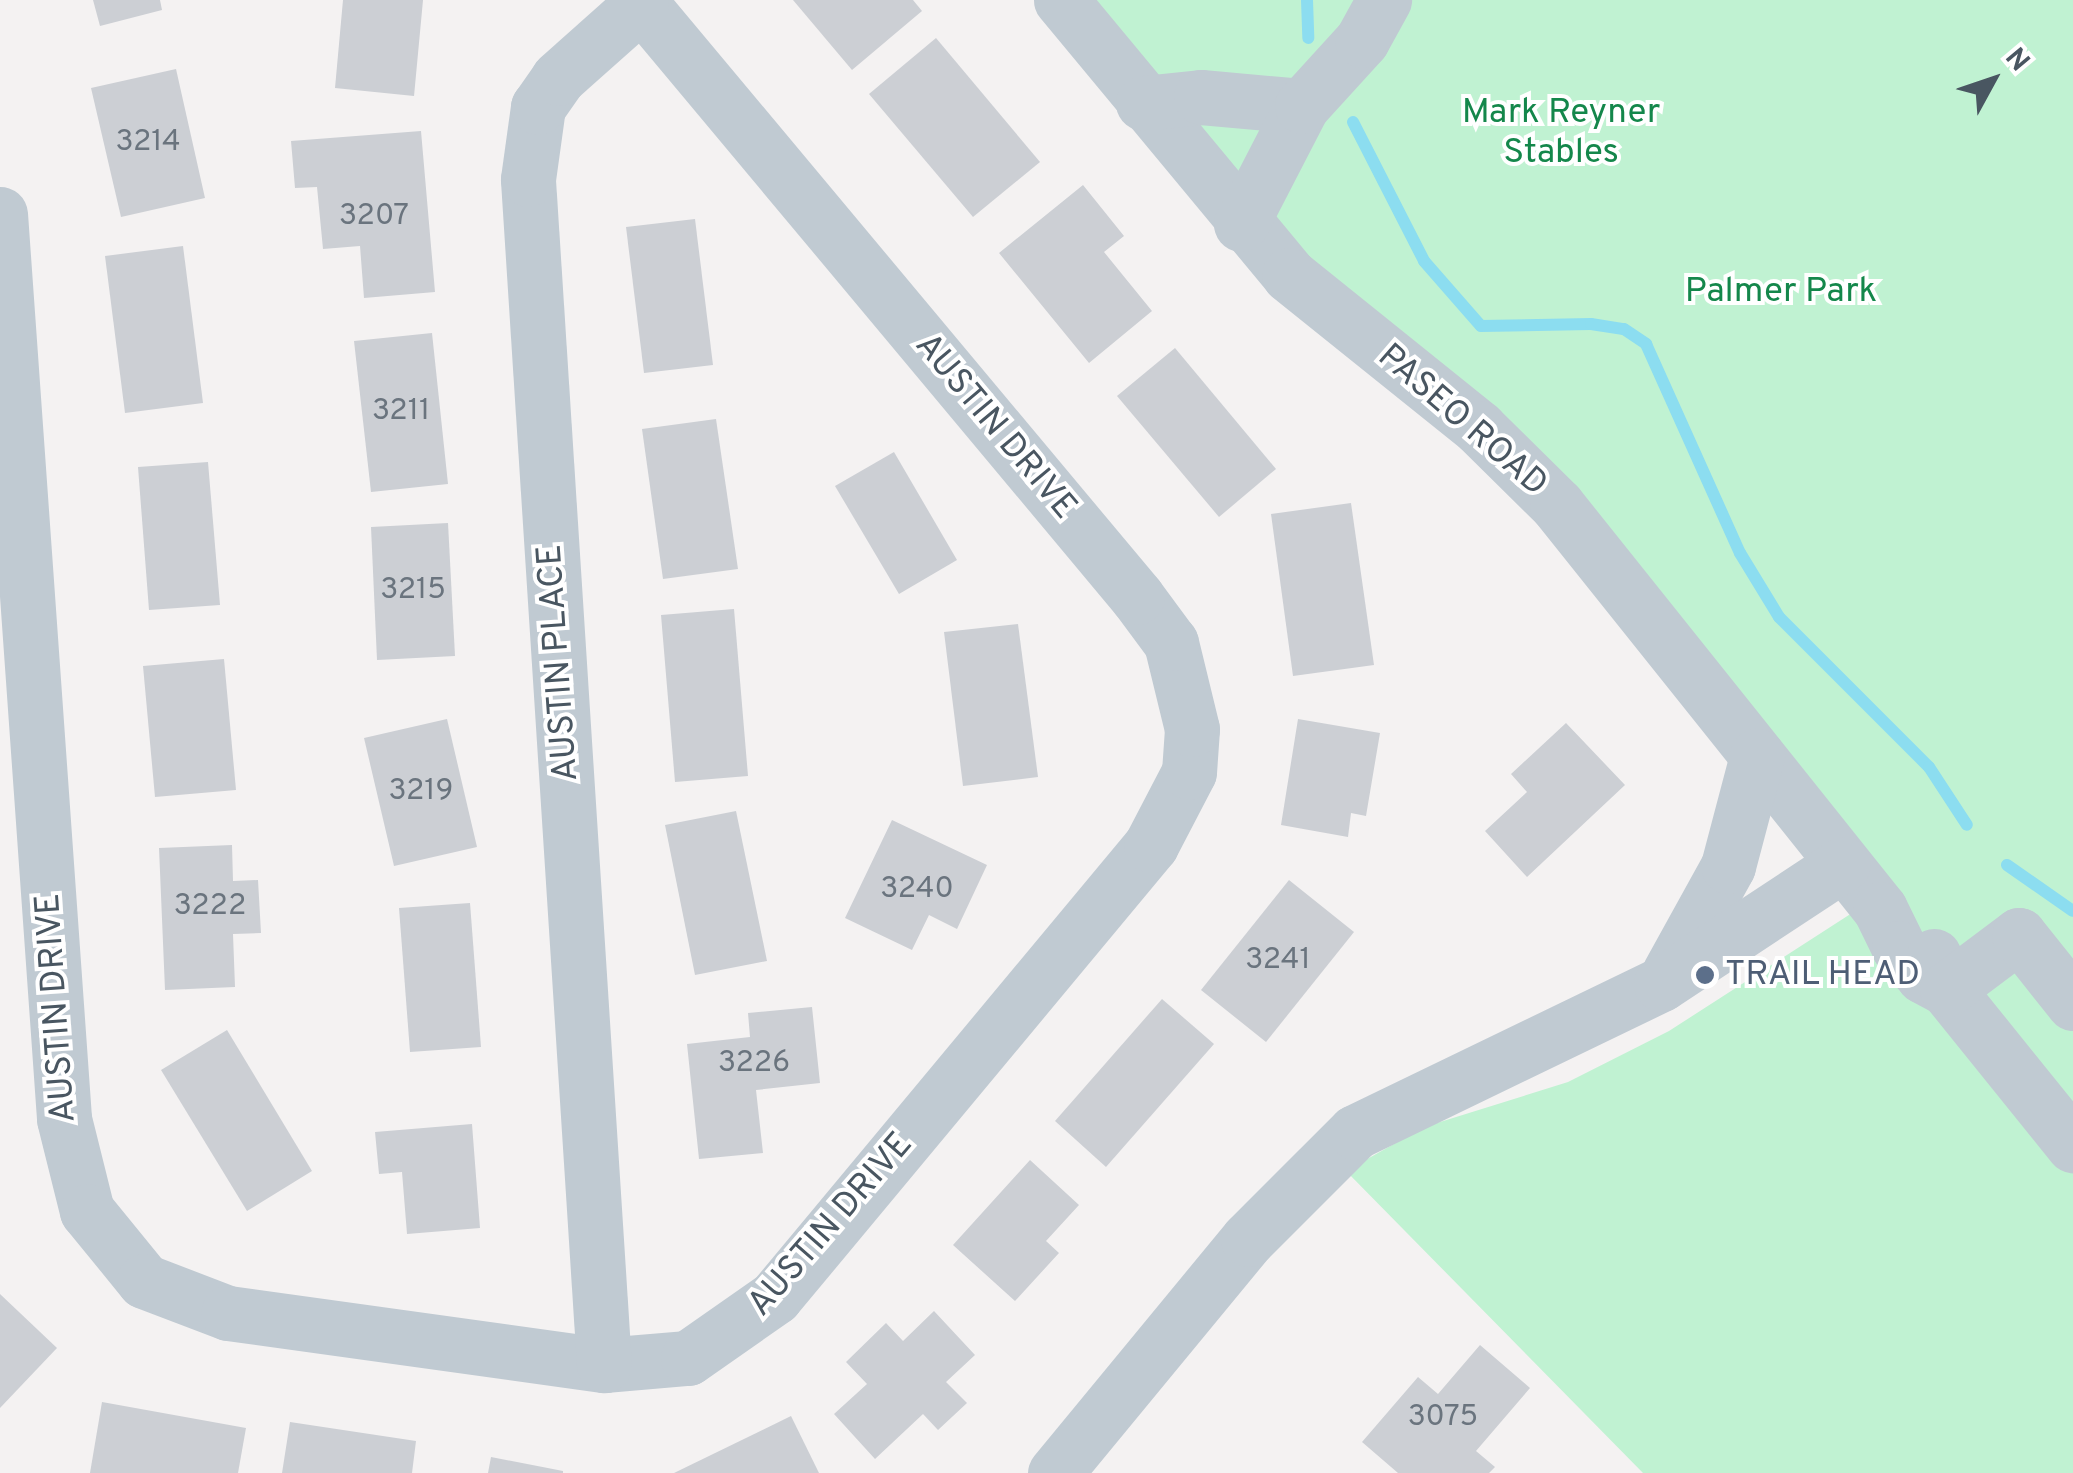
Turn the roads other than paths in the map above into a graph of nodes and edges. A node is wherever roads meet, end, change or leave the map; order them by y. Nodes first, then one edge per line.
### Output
1 (1062, 0) edge
2 (1384, 0) edge
3 (639, 2) edge
4 (1143, 103) junction
5 (1294, 126) junction
6 (0, 214) edge
7 (1241, 224) junction
8 (1757, 756) junction
9 (1843, 864) junction
10 (1661, 984) junction
11 (1948, 989) junction
12 (2073, 1003) edge
13 (2073, 1145) edge
14 (604, 1365) junction
15 (1055, 1473) edge

1 - 4 street, PASEO ROAD
2 - 5 street
3 - 14 street, AUSTIN PLACE
3 - 14 street, AUSTIN DRIVE
4 - 5 street
4 - 7 street, PASEO ROAD
5 - 7 street
6 - 14 street, AUSTIN DRIVE
7 - 8 street, PASEO ROAD
8 - 9 street, PASEO ROAD
8 - 10 street
9 - 10 street
9 - 11 street, PASEO ROAD
10 - 15 street
11 - 12 street
11 - 13 street, PASEO ROAD

